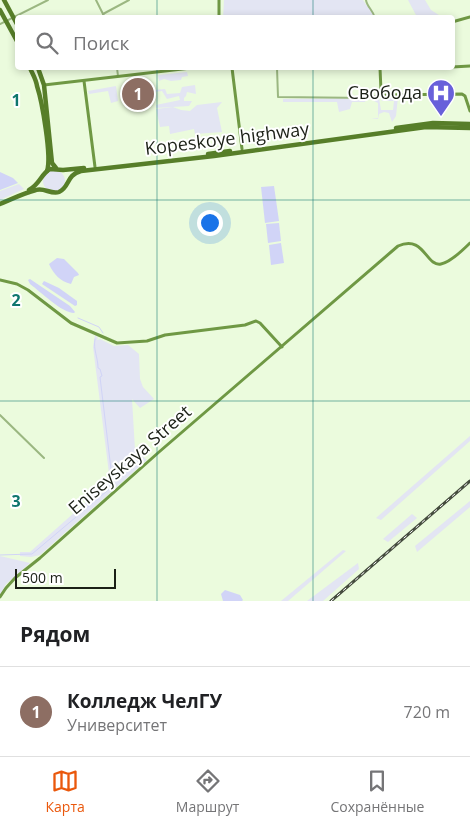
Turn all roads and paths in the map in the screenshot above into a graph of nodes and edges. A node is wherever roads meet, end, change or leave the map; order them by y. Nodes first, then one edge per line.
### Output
1 (4, 0) edge
2 (48, 0) edge
3 (96, 0) edge
4 (130, 0) edge
5 (219, 0) edge
6 (366, 0) edge
7 (0, 10) edge
8 (103, 14) joint
9 (19, 15) edge
10 (219, 15) edge
11 (374, 15) edge
12 (470, 17) edge
13 (13, 18) junction
14 (6, 21) junction
15 (15, 21) edge
16 (455, 21) edge
17 (0, 24) edge
18 (15, 38) edge
19 (455, 66) edge
20 (470, 66) edge
21 (31, 70) edge
22 (39, 70) edge
23 (117, 70) edge
24 (163, 70) edge
25 (232, 70) edge
26 (277, 70) edge
27 (380, 70) edge
28 (118, 76) junction
29 (84, 80) junction
30 (44, 85) junction
31 (38, 87) junction
32 (382, 94) junction
33 (470, 111) edge
34 (470, 126) edge
35 (47, 128) junction
36 (242, 151) junction
37 (96, 167) junction
38 (58, 169) junction
39 (47, 170) junction
40 (42, 177) junction
41 (65, 186) junction
42 (47, 190) junction
43 (0, 203) edge
44 (470, 243) edge
45 (0, 280) edge
46 (282, 347) junction
47 (0, 415) edge
48 (44, 458) dead end
49 (0, 598) edge

1 - 13 main road
2 - 9 street
3 - 8 street
4 - 8 street
5 - 10 street
6 - 11 street
7 - 14 main road
12 - 16 street
13 - 14 street
13 - 15 main road
14 - 17 street
14 - 18 main road
19 - 20 street
21 - 31 main road
22 - 30 main road
23 - 28 street
24 - 28 street
25 - 36 street
26 - 32 street
27 - 32 street
28 - 29 street
29 - 30 street
29 - 37 street
30 - 31 main road
30 - 35 main road
31 - 35 main road
32 - 33 street
34 - 36 main road, Kopeskoye highway
35 - 38 main road
35 - 39 main road
36 - 37 main road, Kopeskoye highway
36 - 41 main road, Kopeskoye highway
37 - 38 main road, Kopeskoye highway
38 - 39 main road, Kopeskoye highway
38 - 41 main road
39 - 40 main road, Kopeskoye highway
40 - 42 main road
40 - 43 main road, Kopeskoye highway
41 - 42 main road, Kopeskoye highway
42 - 43 main road, Kopeskoye highway
44 - 46 street, Eniseyskaya Street
45 - 46 street
46 - 49 street, Eniseyskaya Street
47 - 48 street

